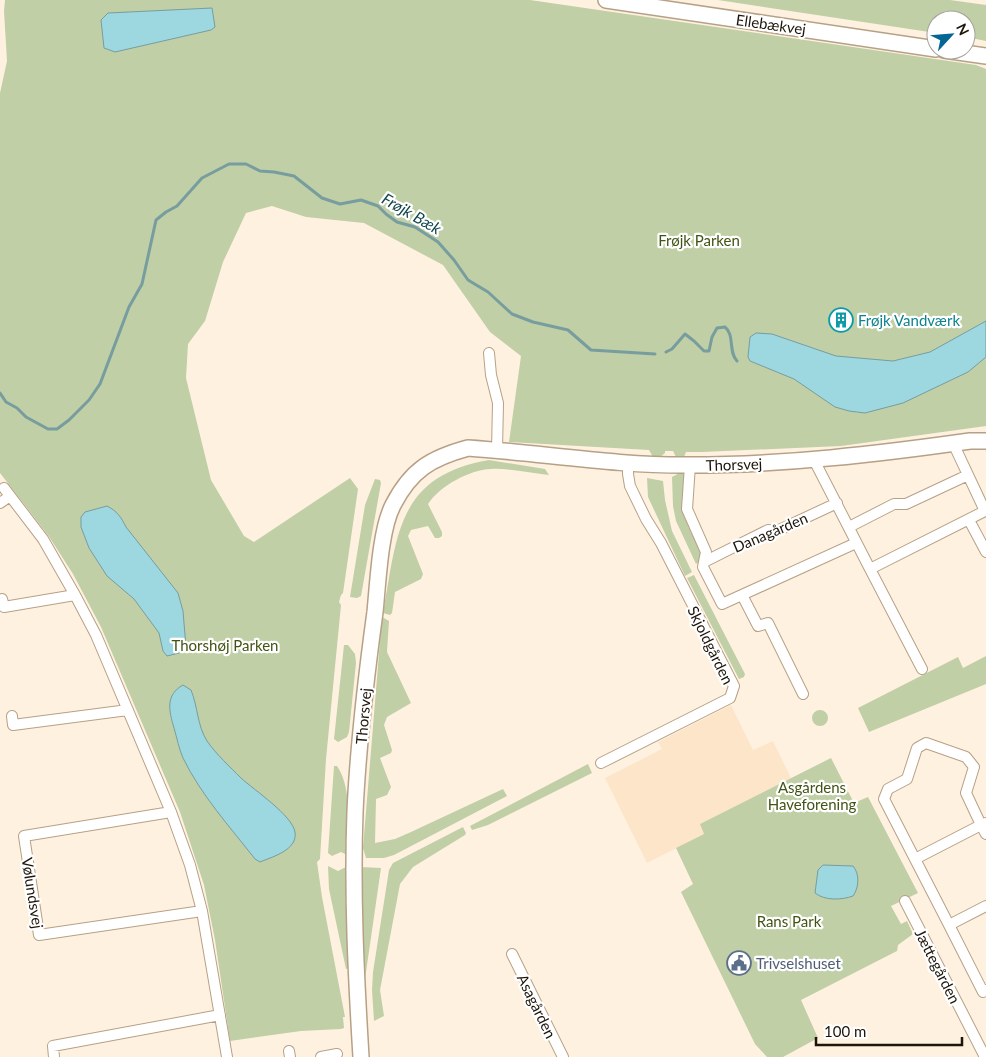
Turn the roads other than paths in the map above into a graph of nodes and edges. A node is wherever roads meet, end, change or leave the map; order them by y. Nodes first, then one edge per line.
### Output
1 (606, 0) edge
2 (926, 48) edge
3 (488, 353) dead end
4 (986, 434) edge
5 (970, 441) junction
6 (986, 441) edge
7 (953, 444) junction
8 (497, 450) junction
9 (814, 460) junction
10 (628, 462) junction
11 (690, 465) junction
12 (968, 475) junction
13 (0, 503) edge
14 (838, 503) junction
15 (970, 520) junction
16 (849, 527) junction
17 (856, 543) junction
18 (986, 552) edge
19 (704, 562) junction
20 (870, 569) junction
21 (75, 595) junction
22 (742, 595) junction
23 (2, 599) dead end
24 (922, 669) dead end
25 (803, 694) dead end
26 (128, 710) junction
27 (12, 716) dead end
28 (602, 763) dead end
29 (171, 812) junction
30 (984, 827) edge
31 (915, 859) junction
32 (905, 901) dead end
33 (986, 906) edge
34 (202, 911) junction
35 (948, 925) junction
36 (512, 954) dead end
37 (985, 993) edge
38 (220, 1014) junction
39 (337, 1054) dead end
40 (54, 1057) edge
41 (227, 1057) edge
42 (321, 1057) edge
43 (361, 1057) edge
44 (563, 1057) edge
45 (984, 1057) edge

1 - 2 street, Ellebækvej
3 - 8 street
4 - 5 street, Thorsvej
5 - 6 street, Thorsvej
5 - 7 street, Thorsvej
7 - 9 street, Thorsvej
7 - 12 street
8 - 10 street, Thorsvej
8 - 43 street, Thorsvej
9 - 11 street, Thorsvej
9 - 14 street
10 - 11 street, Thorsvej
10 - 28 street, Skjoldgården
11 - 19 street
12 - 15 street
12 - 16 street
13 - 21 street
14 - 16 street
14 - 19 street, Danagården
15 - 18 street
15 - 20 street
16 - 17 street
17 - 20 street
17 - 22 street
19 - 22 street
20 - 24 street
21 - 23 street
21 - 26 street
22 - 25 street
26 - 27 street
26 - 29 street
29 - 34 street
29 - 34 street, Vølundsvej
30 - 31 street
30 - 31 street
31 - 35 street
32 - 45 street, Jættegården
33 - 35 street
34 - 38 street
35 - 37 street
36 - 44 street, Asagården
38 - 40 street
38 - 41 street
39 - 42 street

